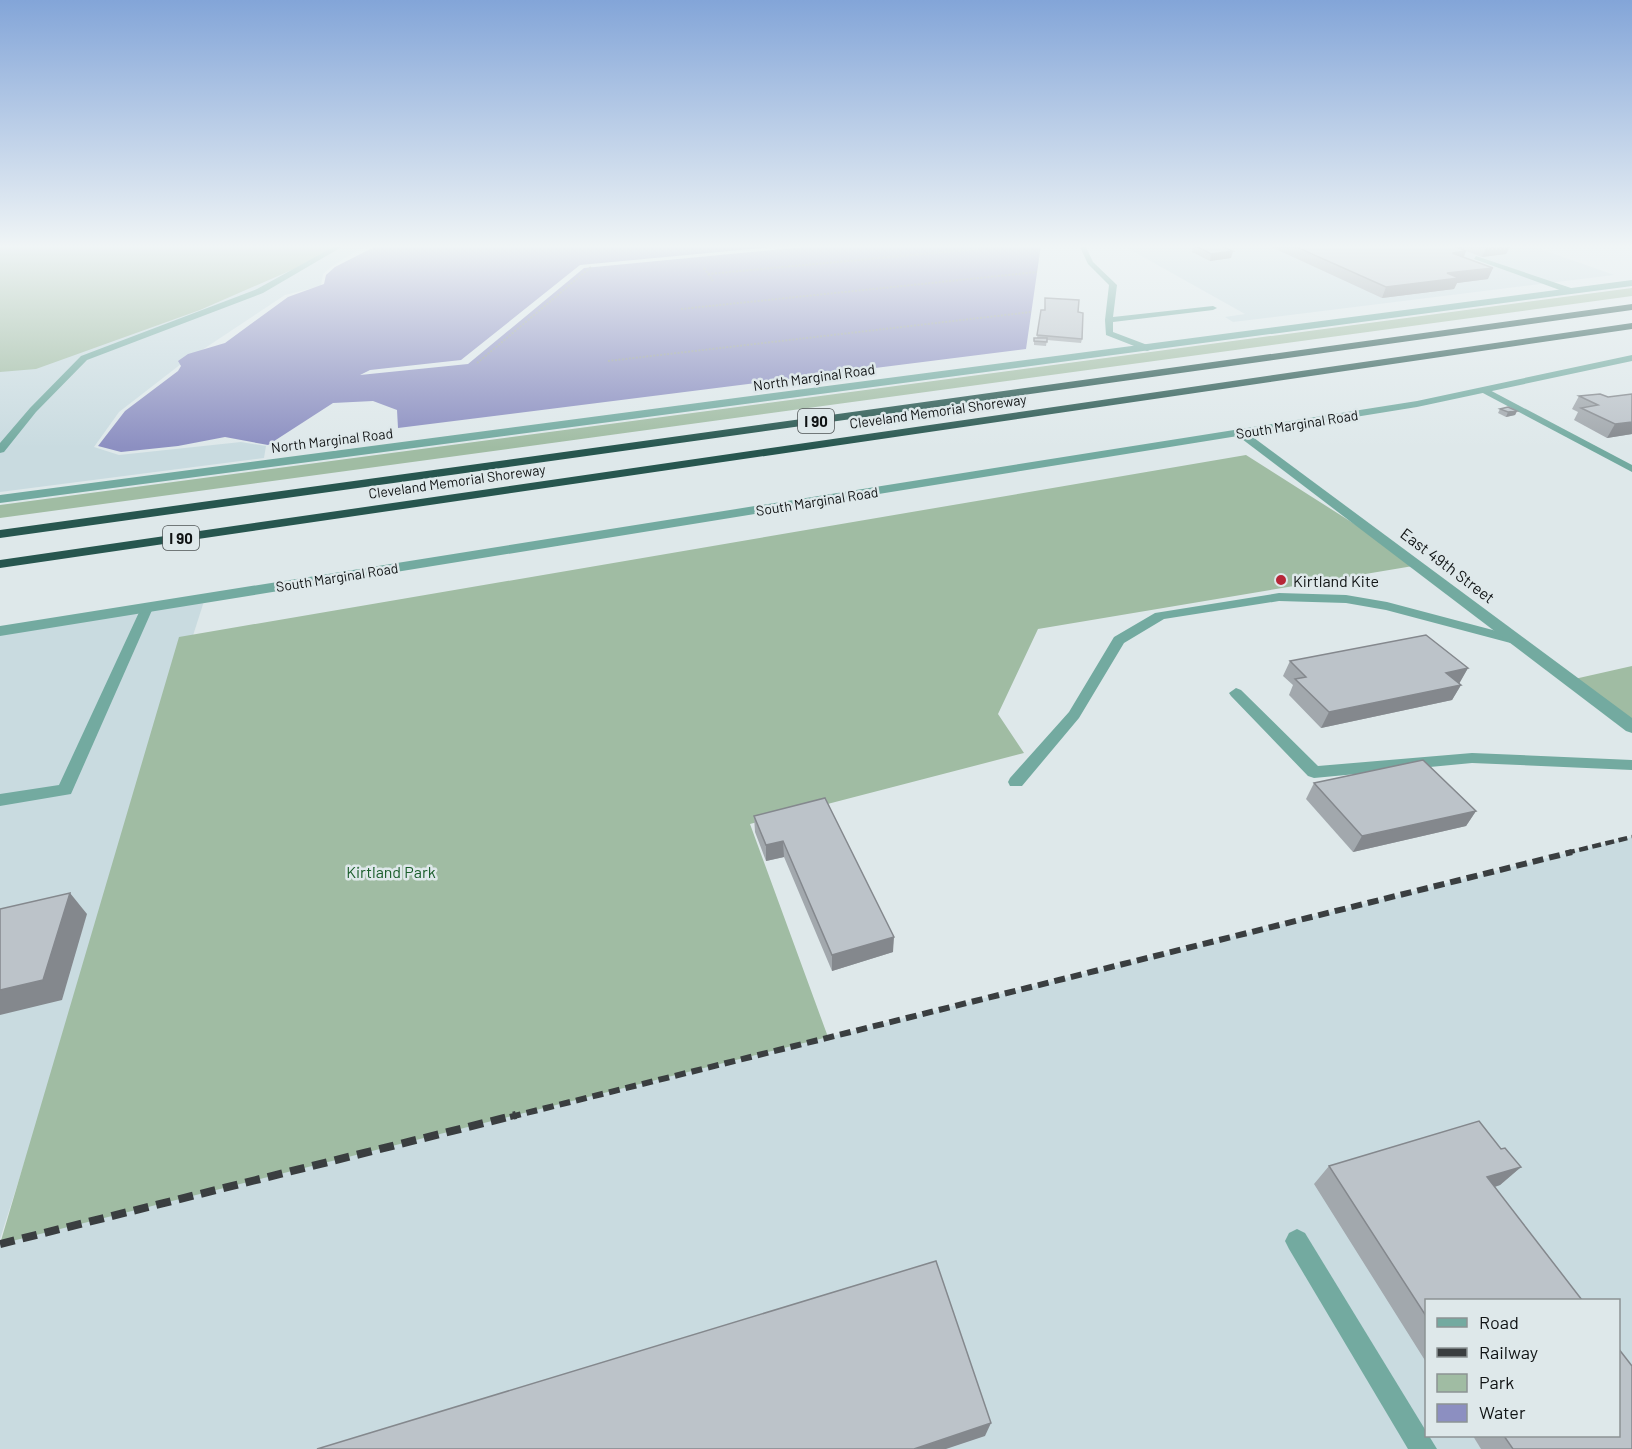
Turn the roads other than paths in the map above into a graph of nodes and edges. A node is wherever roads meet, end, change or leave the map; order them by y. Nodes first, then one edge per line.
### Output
1 (206, 313) edge
2 (1110, 313) edge
3 (1173, 313) edge
4 (1410, 313) edge
5 (1592, 313) edge
6 (1109, 320) junction
7 (1632, 327) edge
8 (1147, 348) junction
9 (1629, 360) edge
10 (1484, 390) junction
11 (1242, 433) junction
12 (0, 450) edge
13 (1632, 469) edge
14 (0, 499) edge
15 (0, 534) edge
16 (0, 564) edge
17 (147, 608) junction
18 (0, 631) edge
19 (1518, 641) junction
20 (1236, 693) dead end
21 (1632, 727) edge
22 (1632, 765) edge
23 (1016, 782) dead end
24 (0, 800) edge
25 (1297, 1241) dead end
26 (1423, 1449) edge

1 - 12 lane
2 - 6 lane
3 - 6 lane
4 - 8 street, North Marginal Road
5 - 15 highway, Cleveland Memorial Shoreway / I 90
6 - 8 lane
7 - 16 highway, Cleveland Memorial Shoreway / I 90
8 - 14 street, North Marginal Road
9 - 10 street, South Marginal Road
10 - 11 street, South Marginal Road
10 - 13 lane
11 - 17 street, South Marginal Road
11 - 19 street, East 49th Street
17 - 18 street, South Marginal Road
17 - 24 lane
19 - 21 street, East 49th Street
19 - 23 lane
20 - 22 lane
25 - 26 lane

